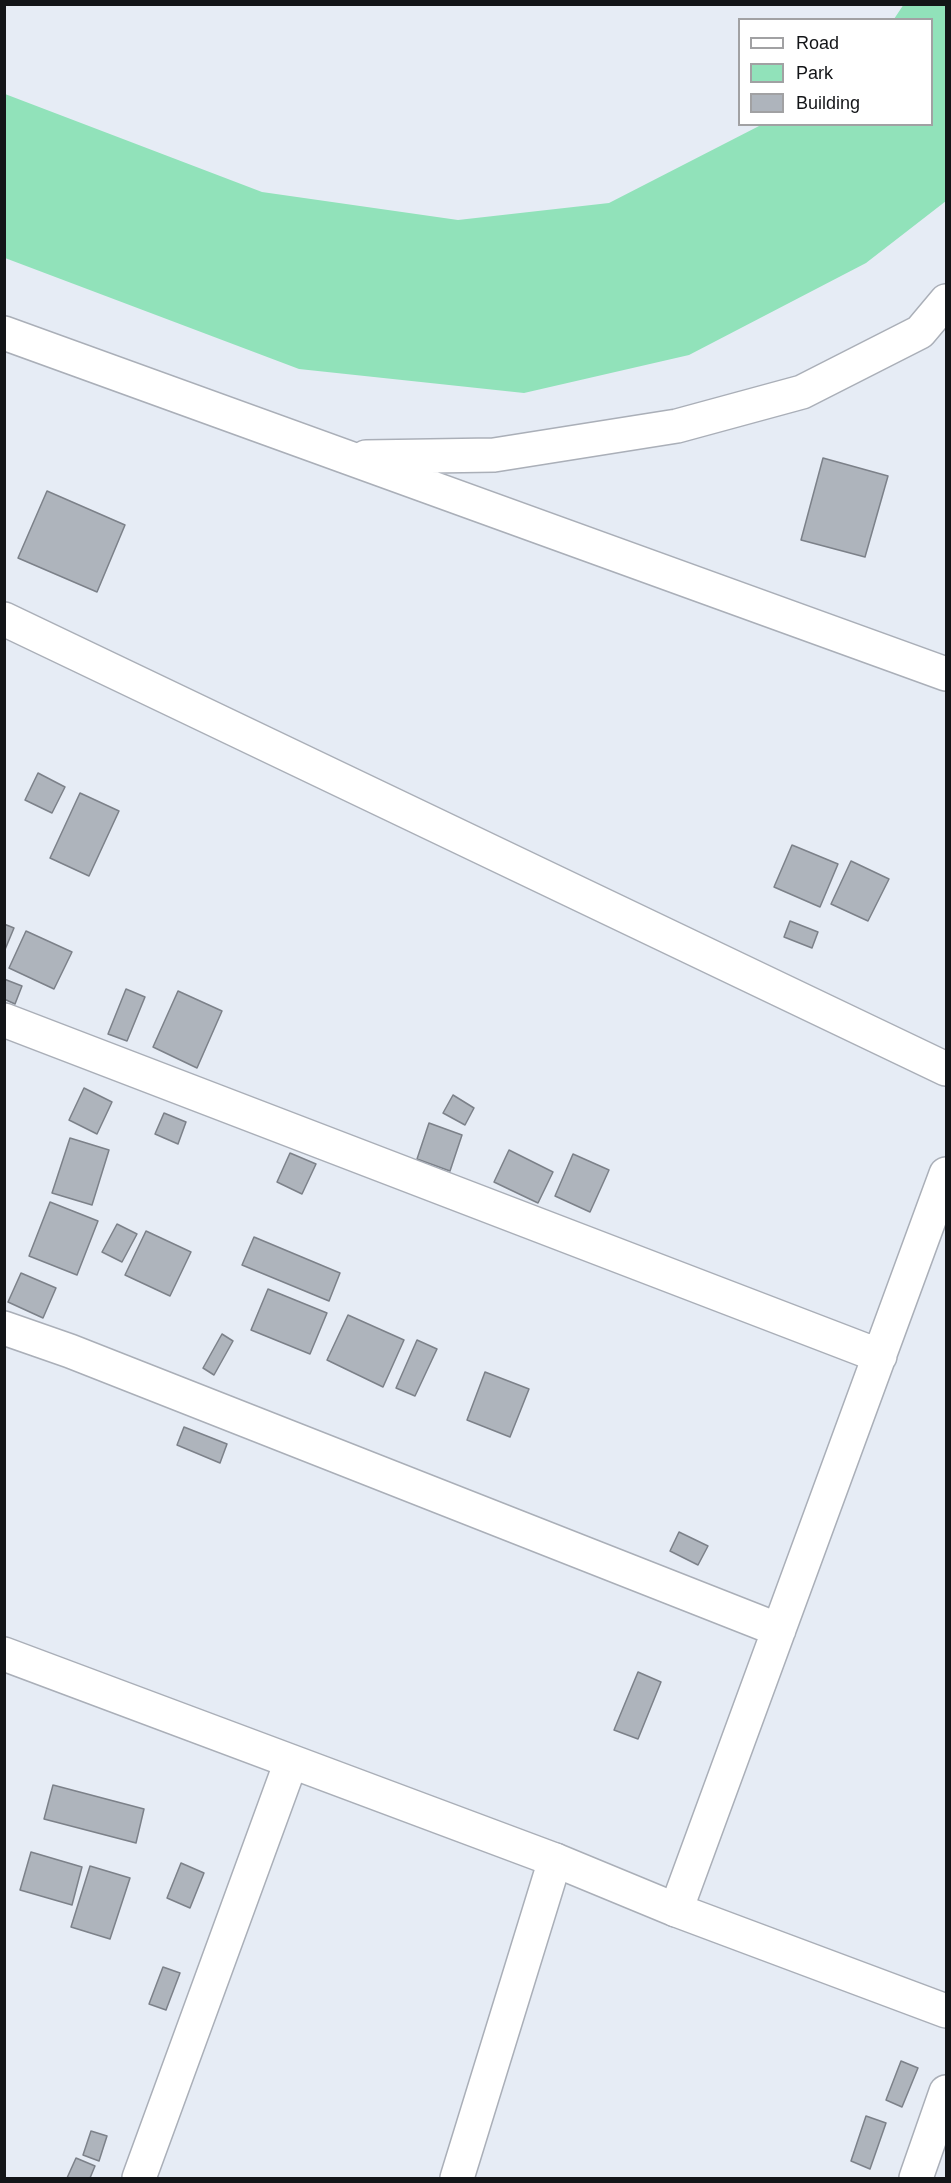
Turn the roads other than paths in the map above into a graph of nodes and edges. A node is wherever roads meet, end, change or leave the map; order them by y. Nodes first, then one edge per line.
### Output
1 (946, 301) edge
2 (4, 333) edge
3 (933, 337) edge
4 (347, 457) junction
5 (4, 619) edge
6 (946, 674) edge
7 (4, 1020) edge
8 (946, 1068) edge
9 (946, 1174) edge
10 (4, 1328) edge
11 (880, 1356) junction
12 (779, 1630) junction
13 (4, 1654) edge
14 (291, 1762) junction
15 (555, 1860) junction
16 (676, 1910) junction
17 (946, 2011) edge
18 (946, 2092) edge
19 (140, 2178) edge
20 (457, 2178) edge
21 (916, 2178) edge

1 - 3 main road
2 - 4 main road
3 - 4 main road
4 - 6 main road
5 - 8 main road
7 - 11 main road
9 - 11 main road
10 - 12 main road
11 - 12 main road
12 - 16 main road
13 - 14 main road
14 - 15 main road
14 - 19 main road
15 - 16 main road
15 - 20 main road
16 - 17 main road
18 - 21 main road

